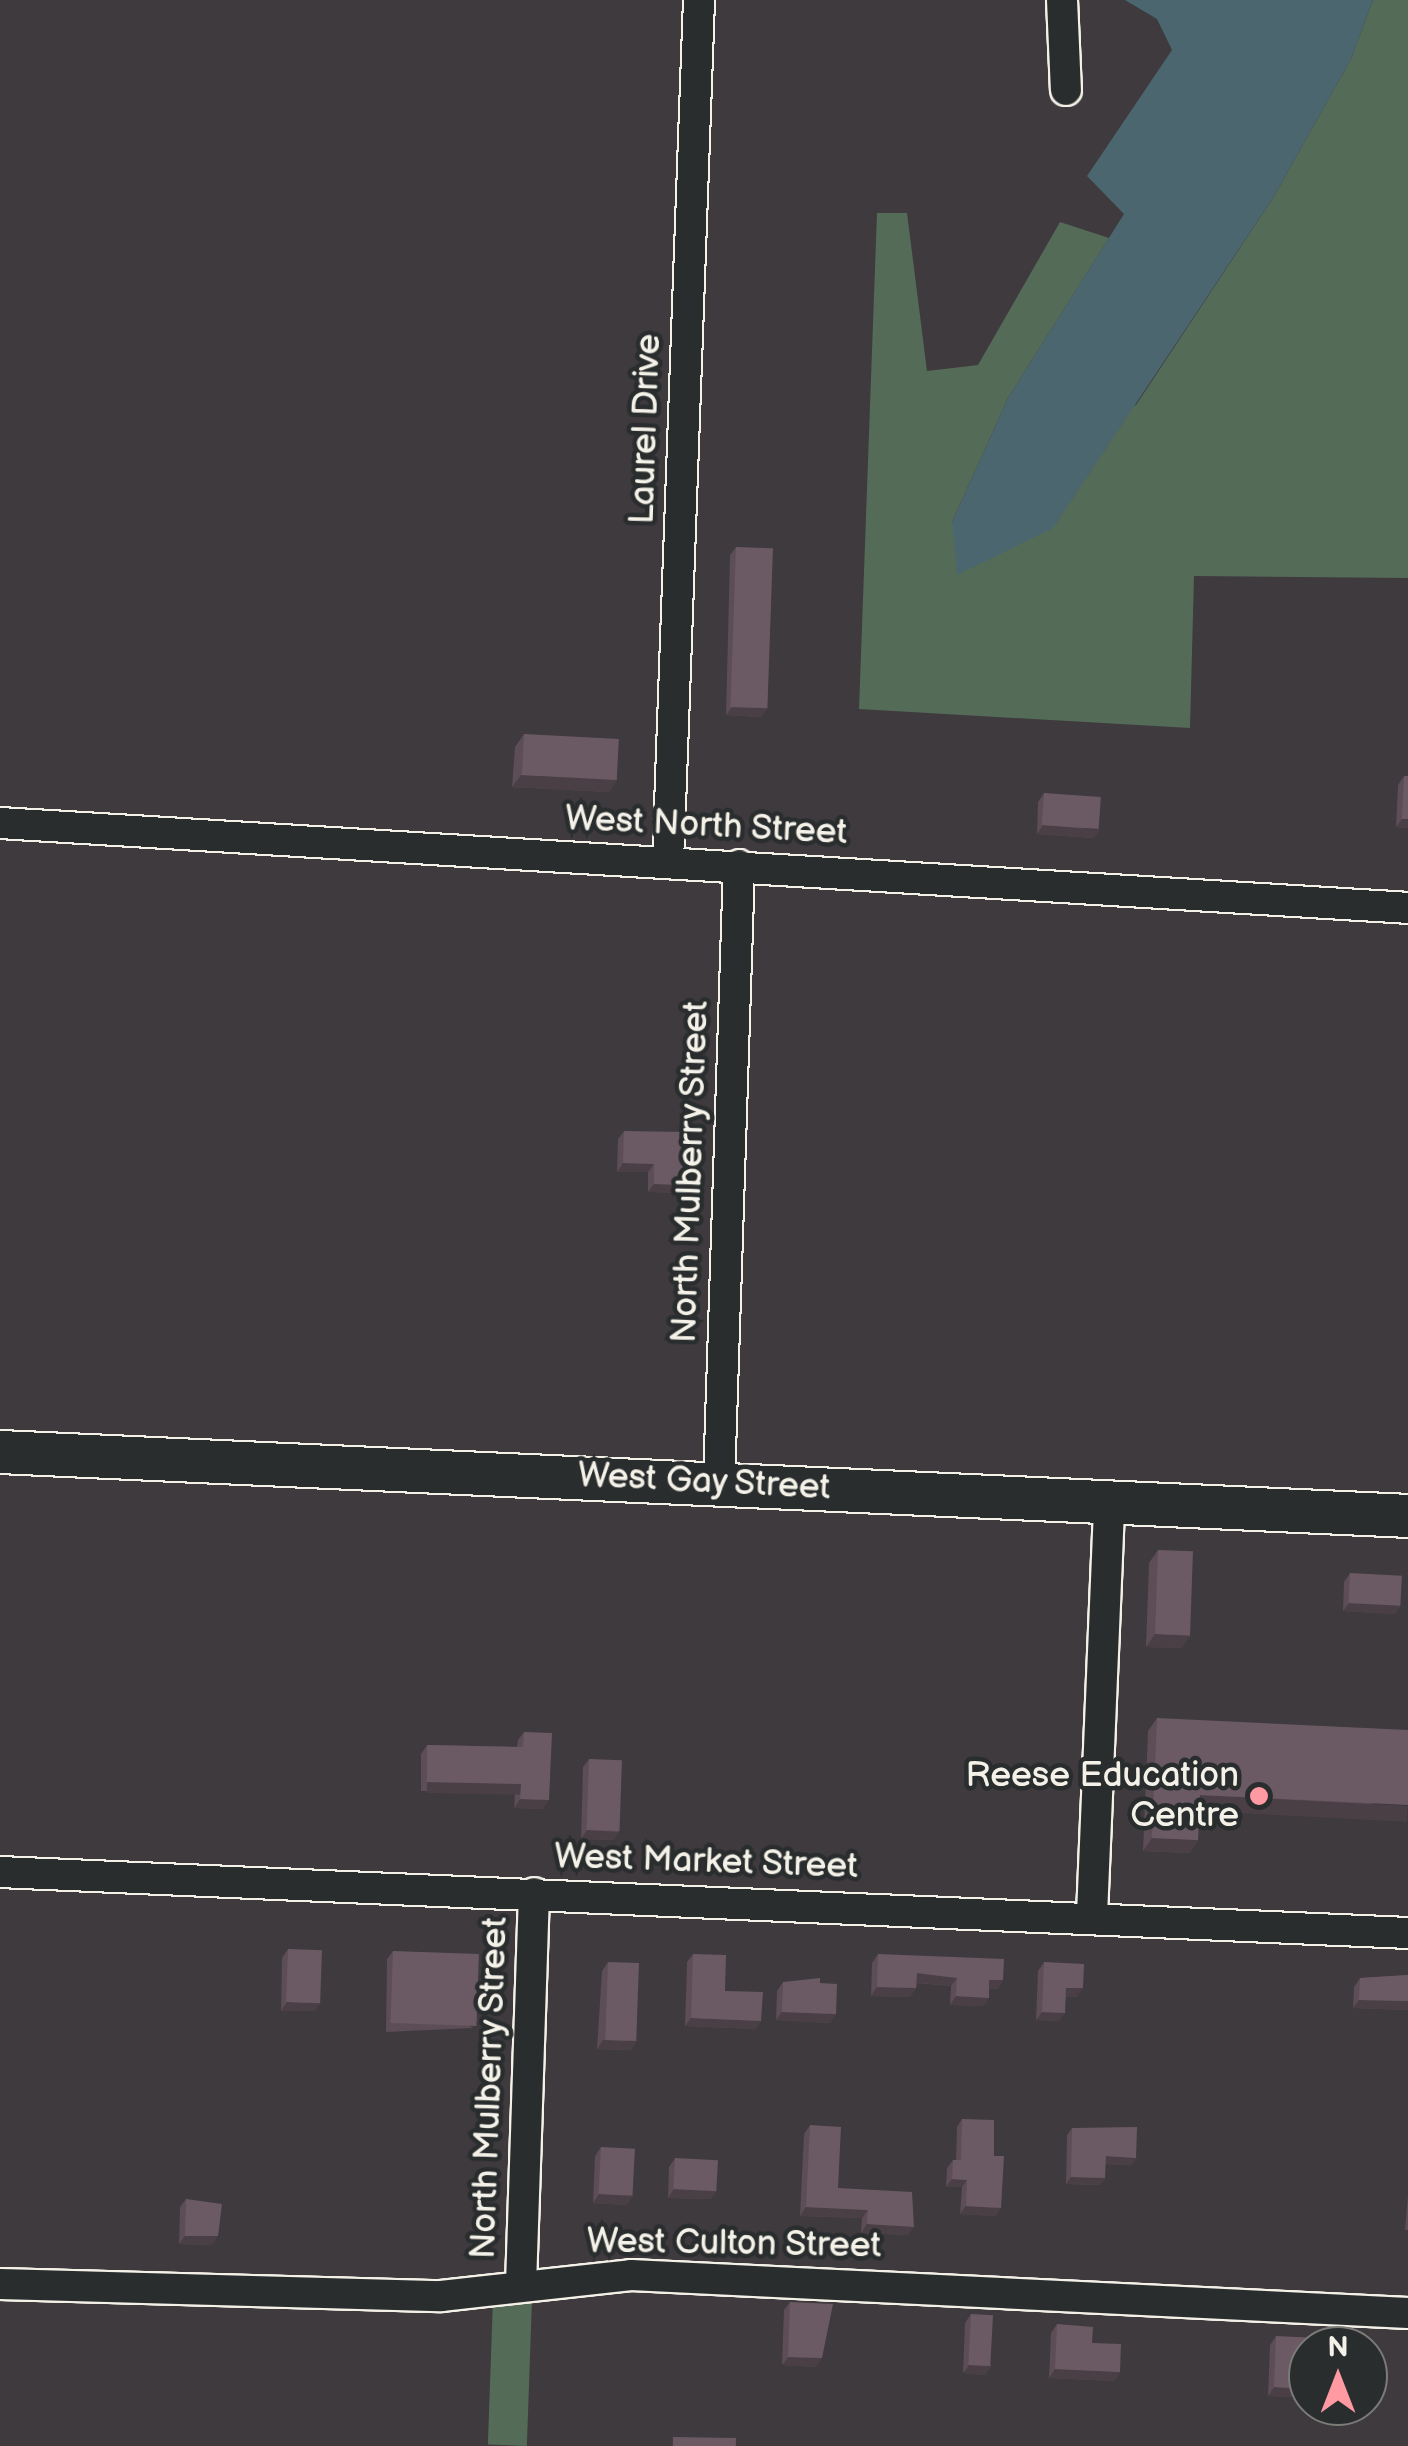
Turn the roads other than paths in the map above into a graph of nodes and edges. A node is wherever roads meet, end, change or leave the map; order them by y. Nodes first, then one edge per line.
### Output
1 (699, 0) edge
2 (1062, 0) edge
3 (1066, 90) dead end
4 (0, 822) edge
5 (668, 862) junction
6 (739, 866) junction
7 (1408, 908) edge
8 (0, 1452) edge
9 (719, 1482) junction
10 (1109, 1501) junction
11 (1408, 1516) edge
12 (0, 1872) edge
13 (534, 1893) junction
14 (1092, 1915) junction
15 (1408, 1932) edge
16 (0, 2284) edge
17 (520, 2285) junction
18 (1408, 2312) edge

1 - 5 street, Laurel Drive
2 - 3 street
4 - 5 street, West North Street
5 - 6 street, West North Street
6 - 7 street, West North Street
6 - 9 street, North Mulberry Street
8 - 9 street, West Gay Street
9 - 10 street, West Gay Street
10 - 11 street, West Gay Street
10 - 14 street
12 - 13 street, West Market Street
13 - 14 street, West Market Street
13 - 17 street, North Mulberry Street
14 - 15 street, West Market Street
16 - 17 street, West Culton Street
17 - 18 street, West Culton Street

